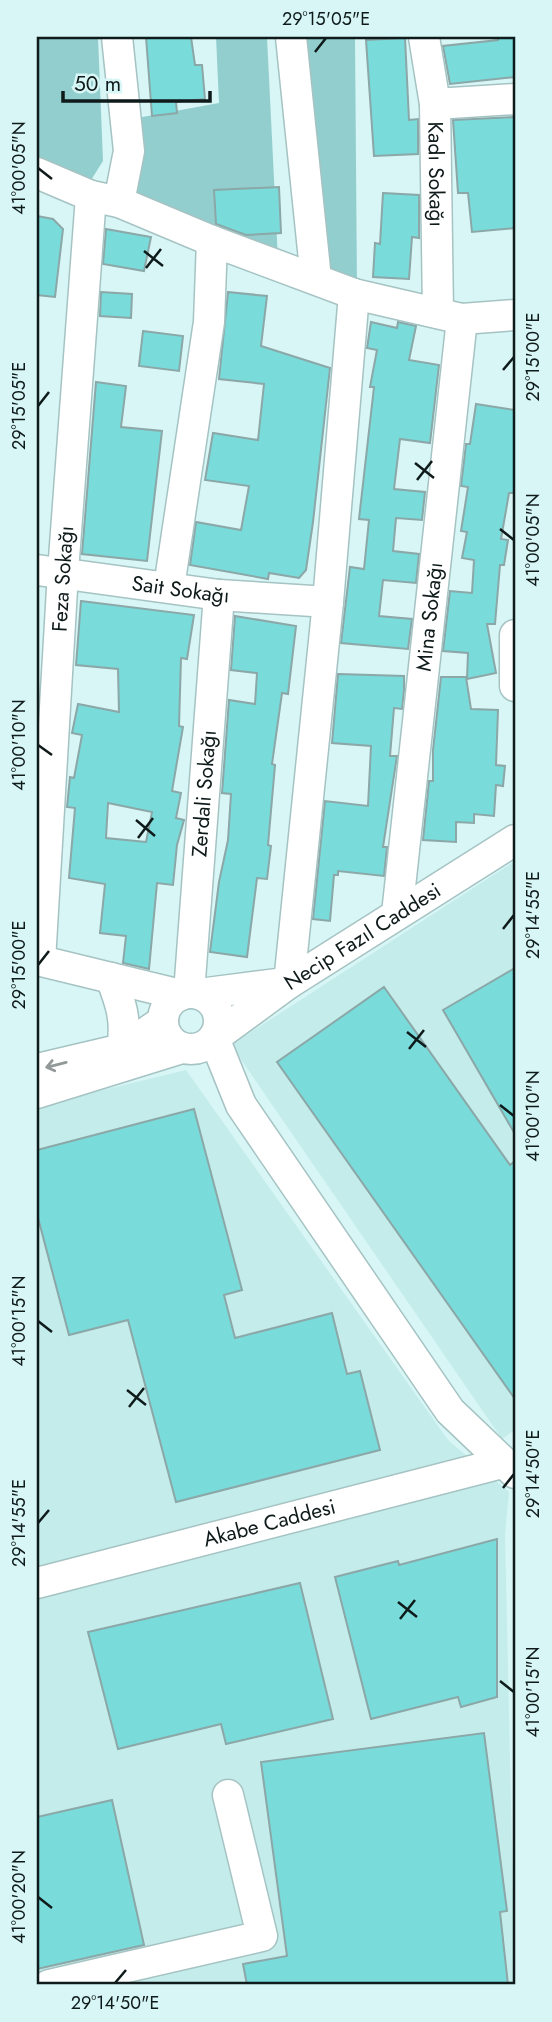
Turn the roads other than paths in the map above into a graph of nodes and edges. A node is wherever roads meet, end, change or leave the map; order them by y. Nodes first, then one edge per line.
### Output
1 (117, 37) edge
2 (290, 37) edge
3 (424, 37) edge
4 (515, 99) edge
5 (435, 104) junction
6 (37, 173) edge
7 (105, 199) junction
8 (212, 241) junction
9 (316, 279) junction
10 (354, 293) junction
11 (515, 315) edge
12 (450, 316) junction
13 (50, 571) edge
14 (169, 587) junction
15 (219, 595) junction
16 (328, 602) junction
17 (515, 839) edge
18 (397, 915) junction
19 (38, 960) edge
20 (111, 978) junction
21 (289, 983) junction
22 (179, 1003) junction
23 (196, 1045) junction
24 (122, 1049) junction
25 (37, 1069) edge
26 (37, 1093) edge
27 (508, 1468) edge
28 (37, 1583) edge
29 (228, 1795) dead end
30 (50, 1985) edge

1 - 7 street, Feza Sokağı
2 - 9 street
3 - 5 street, Kadı Sokağı
4 - 5 street
5 - 12 street, Kadı Sokağı
6 - 7 street
7 - 8 street
7 - 13 street, Feza Sokağı
8 - 9 street
8 - 14 street
9 - 10 street
10 - 12 street
10 - 16 street
11 - 12 street
12 - 18 street, Mina Sokağı
13 - 14 street, Sait Sokağı
13 - 19 street, Feza Sokağı
14 - 15 street, Sait Sokağı
15 - 16 street, Sait Sokağı
15 - 22 street, Zerdali Sokağı
16 - 21 street
17 - 18 street, Necip Fazıl Caddesi
18 - 21 street, Necip Fazıl Caddesi
19 - 20 street
20 - 22 street
20 - 24 street
21 - 22 street
21 - 23 street, Necip Fazıl Caddesi
22 - 23 street
22 - 23 street
22 - 24 street
23 - 26 street, Necip Fazıl Caddesi
23 - 27 street
24 -> 25 street
27 - 28 street, Akabe Caddesi
29 - 30 street

